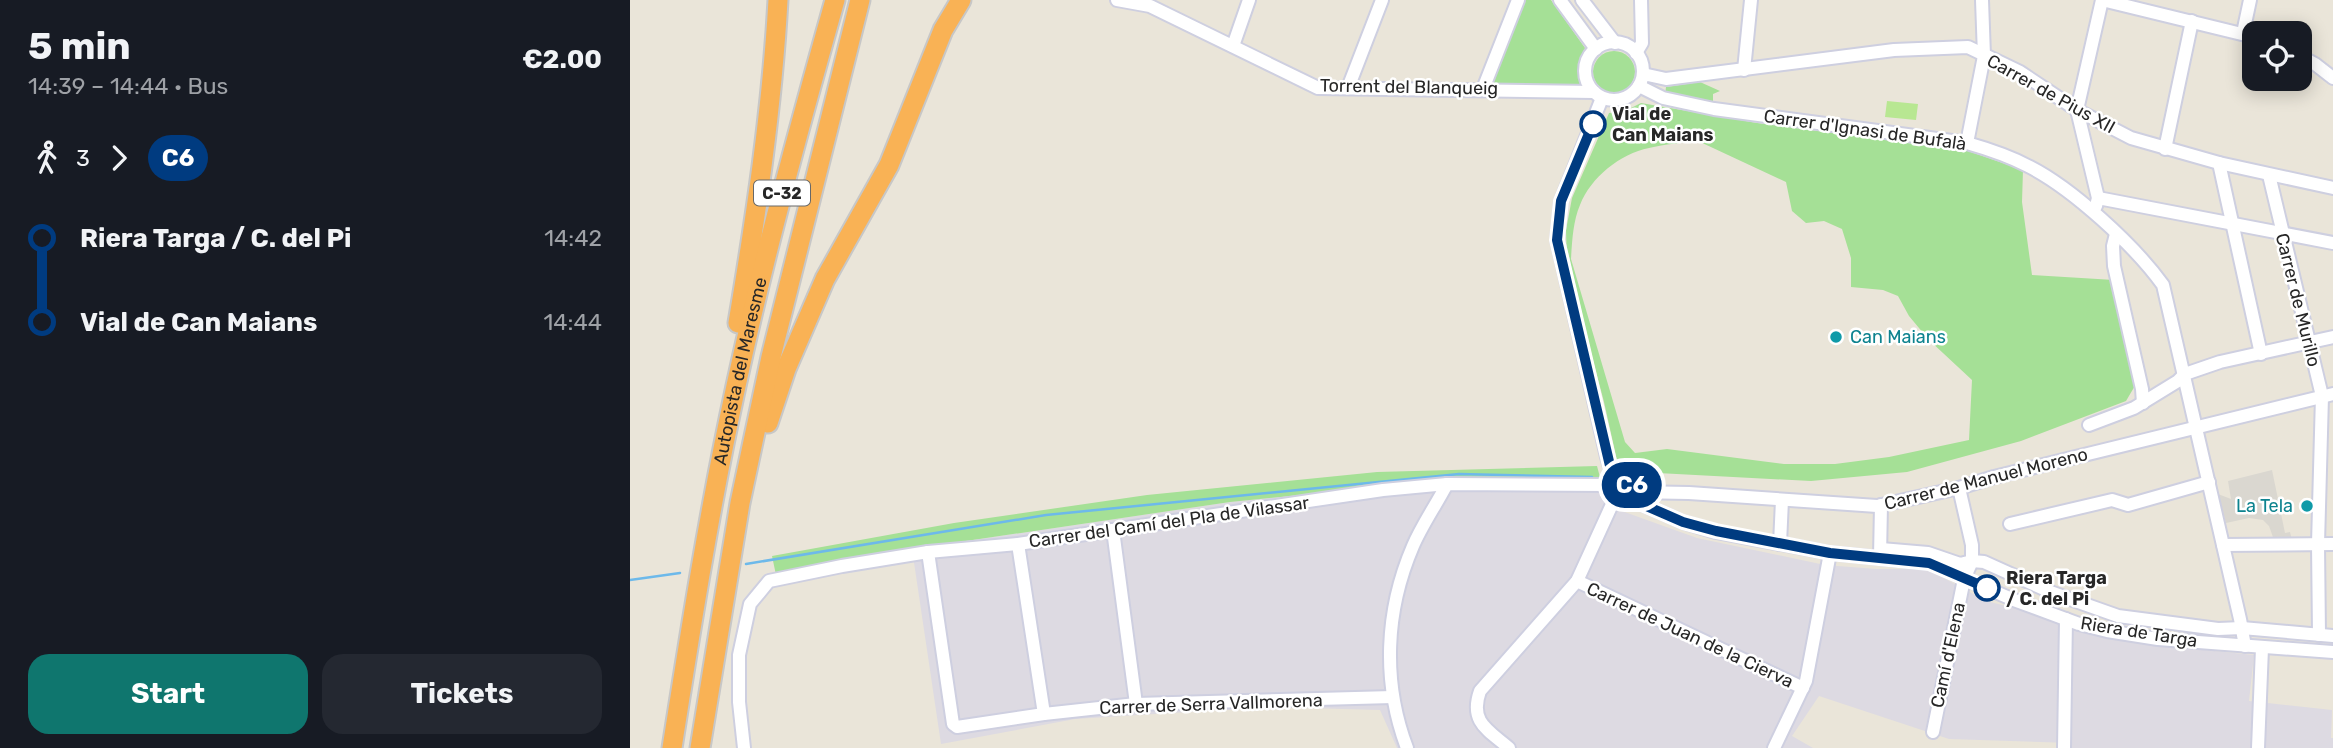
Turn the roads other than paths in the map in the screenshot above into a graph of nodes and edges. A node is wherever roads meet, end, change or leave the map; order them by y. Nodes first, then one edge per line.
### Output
1 (778, 0) edge
2 (835, 0) edge
3 (860, 0) edge
4 (961, 0) edge
5 (1117, 0) edge
6 (1249, 0) edge
7 (1382, 0) edge
8 (1518, 0) edge
9 (1560, 0) edge
10 (1582, 0) edge
11 (1642, 0) edge
12 (1751, 0) edge
13 (1982, 0) edge
14 (2102, 0) edge
15 (2250, 0) edge
16 (1151, 3) edge
17 (2192, 21) junction
18 (2249, 21) edge
19 (2242, 33) edge
20 (1615, 43) junction
21 (1233, 46) junction
22 (1597, 49) junction
23 (1636, 53) junction
24 (1984, 56) junction
25 (2312, 62) edge
26 (1744, 70) junction
27 (2333, 78) edge
28 (1641, 80) junction
29 (1348, 88) junction
30 (1483, 89) junction
31 (1598, 95) junction
32 (2077, 110) junction
33 (1967, 143) junction
34 (2165, 149) junction
35 (2219, 163) junction
36 (2269, 175) junction
37 (2332, 191) edge
38 (2098, 198) junction
39 (2094, 214) junction
40 (2232, 223) junction
41 (2282, 233) junction
42 (2116, 234) junction
43 (2333, 243) edge
44 (2333, 337) edge
45 (2308, 343) junction
46 (2261, 354) junction
47 (2185, 374) junction
48 (735, 387) junction
49 (2328, 395) edge
50 (2143, 403) junction
51 (2089, 425) dead end
52 (2196, 427) junction
53 (1612, 481) junction
54 (2209, 482) junction
55 (1447, 484) junction
56 (1959, 488) junction
57 (1630, 495) junction
58 (1614, 500) junction
59 (1782, 500) junction
60 (740, 503) junction
61 (1881, 505) junction
62 (2010, 524) dead end
63 (1113, 530) junction
64 (1018, 544) junction
65 (1780, 544) junction
66 (2318, 544) junction
67 (2333, 544) edge
68 (2223, 545) junction
69 (928, 552) junction
70 (1830, 553) junction
71 (1880, 554) junction
72 (1972, 561) junction
73 (1964, 579) junction
74 (1577, 581) junction
75 (2066, 619) junction
76 (2242, 628) junction
77 (2319, 635) junction
78 (2333, 636) edge
79 (2245, 646) junction
80 (2262, 648) junction
81 (2333, 652) edge
82 (1803, 688) junction
83 (1393, 697) junction
84 (1136, 704) junction
85 (1044, 714) junction
86 (1933, 732) dead end
87 (672, 748) edge
88 (700, 748) edge
89 (744, 748) edge
90 (1407, 748) edge
91 (1509, 748) edge
92 (1774, 748) edge
93 (2064, 748) edge
94 (2258, 748) edge

1 - 48 highway, C-32
2 - 48 highway, Autopista del Maresme / C-32
3 - 60 highway, Autopista del Maresme / C-32
4 - 60 highway
5 - 16 street, Torrent del Blanqueig
6 - 21 street
7 - 29 street
8 - 30 street
9 - 22 street
10 - 20 street
11 - 23 street
12 - 26 street
13 - 24 street
14 - 17 street
14 - 32 street
15 - 18 street
16 - 21 street, Torrent del Blanqueig
17 - 19 street
17 - 34 street
20 - 22 street
20 - 23 street
21 - 29 street, Torrent del Blanqueig
22 - 31 street
23 - 28 street
24 - 26 street, Carrer de Pius XII
24 - 32 street, Carrer de Pius XII
24 - 33 street
25 - 27 street
26 - 28 street, Carrer de Pius XII
28 - 31 street
28 - 33 street, Carrer d'Ignasi de Bufalà
29 - 30 street, Torrent del Blanqueig
30 - 31 street, Torrent del Blanqueig
31 - 53 street
32 - 34 street, Carrer de Pius XII
32 - 38 street
33 - 39 street, Carrer d'Ignasi de Bufalà
34 - 35 street, Carrer de Pius XII
35 - 36 street, Carrer de Pius XII
35 - 40 street
36 - 37 street, Carrer de Pius XII
36 - 41 street, Carrer de Murillo
38 - 39 street
38 - 40 street
39 - 42 street, Carrer d'Ignasi de Bufalà
40 - 41 street
40 - 46 street
41 - 43 street
41 - 45 street, Carrer de Murillo
42 - 47 street, Carrer d'Ignasi de Bufalà
42 - 50 street
44 - 45 street
45 - 46 street
45 - 49 street, Carrer de Murillo
46 - 47 street
47 - 50 street
47 - 52 street, Carrer d'Ignasi de Bufalà
48 - 87 highway, Autopista del Maresme / C-32
49 - 52 street, Carrer de Manuel Moreno
49 - 66 street, Carrer de Murillo
50 - 51 street
52 - 54 street, Carrer d'Ignasi de Bufalà
52 - 56 street, Carrer de Manuel Moreno
53 - 55 street, Carrer del Camí del Pla de Vilassar
53 - 57 street
53 - 58 street
54 - 62 street
54 - 68 street, Carrer d'Ignasi de Bufalà
55 - 63 street, Carrer del Camí del Pla de Vilassar
55 - 83 street
56 - 61 street, Carrer de Manuel Moreno
56 - 72 street
57 - 58 street
57 - 59 street, Carrer de Manuel Moreno
57 - 65 street, Riera de Targa
58 - 74 street
59 - 61 street, Carrer de Manuel Moreno
59 - 65 street
60 - 88 highway, Autopista del Maresme / C-32
61 - 71 street
63 - 64 street, Carrer del Camí del Pla de Vilassar
63 - 84 street
64 - 69 street, Carrer del Camí del Pla de Vilassar
64 - 85 street
65 - 70 street, Riera de Targa
66 - 67 street
66 - 68 street
66 - 77 street, Carrer de Murillo
68 - 76 street, Carrer d'Ignasi de Bufalà
69 - 85 street, Carrer de Serra Vallmorena
69 - 89 street, Carrer del Camí del Pla de Vilassar
70 - 71 street, Riera de Targa
70 - 82 street
71 - 72 street
71 - 73 street, Riera de Targa
72 - 73 street, Camí d'Elena
72 - 76 street
73 - 75 street, Riera de Targa
73 - 86 street, Camí d'Elena
74 - 82 street, Carrer de Juan de la Cierva
74 - 91 street
75 - 79 street, Riera de Targa
75 - 93 street
76 - 77 street
76 - 79 street, Carrer d'Ignasi de Bufalà
77 - 78 street
79 - 80 street, Riera de Targa
80 - 81 street, Riera de Targa
80 - 94 street
82 - 92 street
83 - 84 street, Carrer de Serra Vallmorena
83 - 90 street
84 - 85 street, Carrer de Serra Vallmorena

